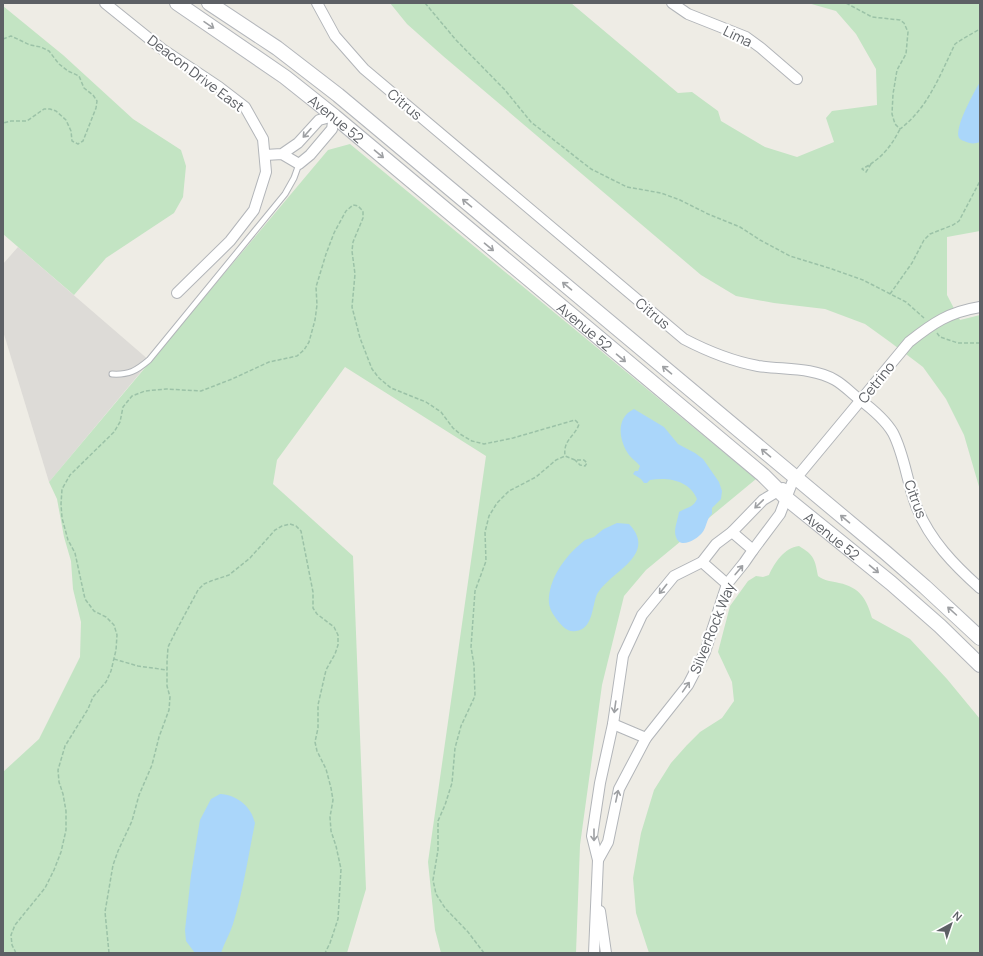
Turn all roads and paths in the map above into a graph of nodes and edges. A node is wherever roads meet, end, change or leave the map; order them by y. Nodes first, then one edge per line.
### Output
1 (105, 3) edge
2 (177, 3) edge
3 (317, 3) edge
4 (425, 3) edge
5 (672, 3) edge
6 (846, 3) edge
7 (216, 5) edge
8 (980, 29) edge
9 (3, 39) edge
10 (797, 79) dead end
11 (334, 116) junction
12 (3, 123) edge
13 (900, 129) junction
14 (282, 154) junction
15 (265, 155) junction
16 (299, 164) junction
17 (871, 164) dead end
18 (980, 181) edge
19 (177, 293) dead end
20 (890, 294) junction
21 (980, 308) edge
22 (931, 325) junction
23 (980, 343) edge
24 (112, 374) dead end
25 (861, 401) junction
26 (565, 456) junction
27 (575, 460) junction
28 (794, 481) junction
29 (783, 494) junction
30 (732, 532) junction
31 (753, 550) junction
32 (702, 562) junction
33 (727, 584) junction
34 (980, 588) edge
35 (980, 638) edge
36 (114, 659) junction
37 (980, 665) edge
38 (166, 670) junction
39 (613, 724) junction
40 (646, 738) junction
41 (598, 860) junction
42 (596, 877) junction
43 (16, 953) edge
44 (109, 953) edge
45 (325, 953) edge
46 (484, 953) edge
47 (594, 953) edge
48 (606, 953) edge

1 - 15 street, Deacon Drive East
2 -> 11 main road, Avenue 52
3 - 25 street, Citrus
4 - 20 path
5 - 10 street, Lima
6 - 13 path
28 -> 7 main road, Avenue 52
8 - 13 path
9 - 12 path
11 -> 14 street
11 - 16 street
11 -> 29 main road, Avenue 52
13 - 17 path
14 - 15 street
14 - 16 street
15 - 19 street, Deacon Drive East
16 - 24 lane
18 - 20 path
20 - 22 path
21 - 22 street, Cetrino
22 - 23 path
22 - 25 street, Cetrino
25 - 28 street, Cetrino
25 - 34 street, Citrus
26 - 27 path
26 - 36 path
26 - 46 path
27 - 27 path
28 - 29 street, SilverRock Way
35 -> 28 main road, Avenue 52
29 -> 30 street, SilverRock Way
29 - 31 street, SilverRock Way
29 -> 37 main road, Avenue 52
30 - 31 street
30 - 32 street, SilverRock Way
33 -> 31 street, SilverRock Way
32 - 33 street
32 -> 39 street, SilverRock Way
40 -> 33 street, SilverRock Way
36 - 38 path
36 - 43 path
38 - 44 path
38 - 45 path
39 - 40 street
39 -> 41 street, SilverRock Way
41 -> 40 street, SilverRock Way
41 - 42 street, SilverRock Way
42 - 47 street, SilverRock Way
42 - 48 street

